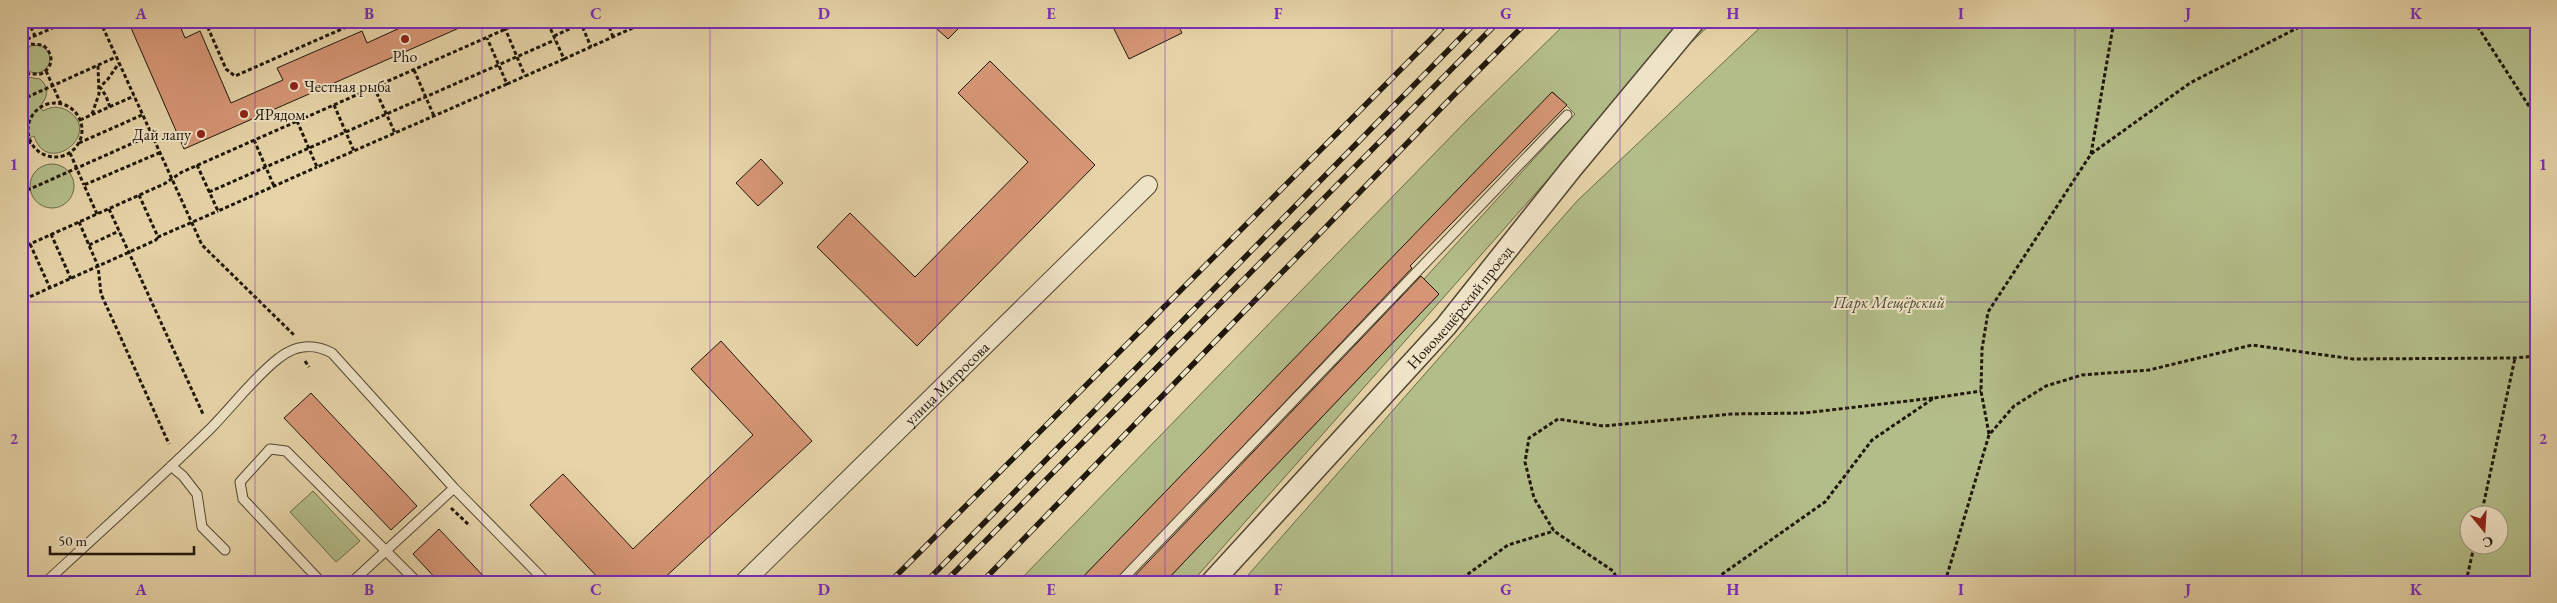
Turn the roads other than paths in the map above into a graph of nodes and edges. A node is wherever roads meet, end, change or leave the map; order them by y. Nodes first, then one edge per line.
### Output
1 (1694, 21) edge
2 (1567, 115) dead end
3 (1148, 185) dead end
4 (170, 466) junction
5 (454, 488) junction
6 (386, 549) junction
7 (225, 550) dead end
8 (46, 582) edge
9 (322, 582) edge
10 (352, 582) edge
11 (417, 582) edge
12 (546, 582) edge
13 (744, 582) edge
14 (1120, 582) edge
15 (1212, 582) edge

1 - 15 street, Новомещёрский проезд
2 - 14 lane
3 - 13 street, улица Матросова
4 - 5 lane
4 - 7 lane
4 - 8 lane
5 - 6 lane
5 - 12 lane
6 - 9 lane
6 - 10 lane
6 - 11 lane

